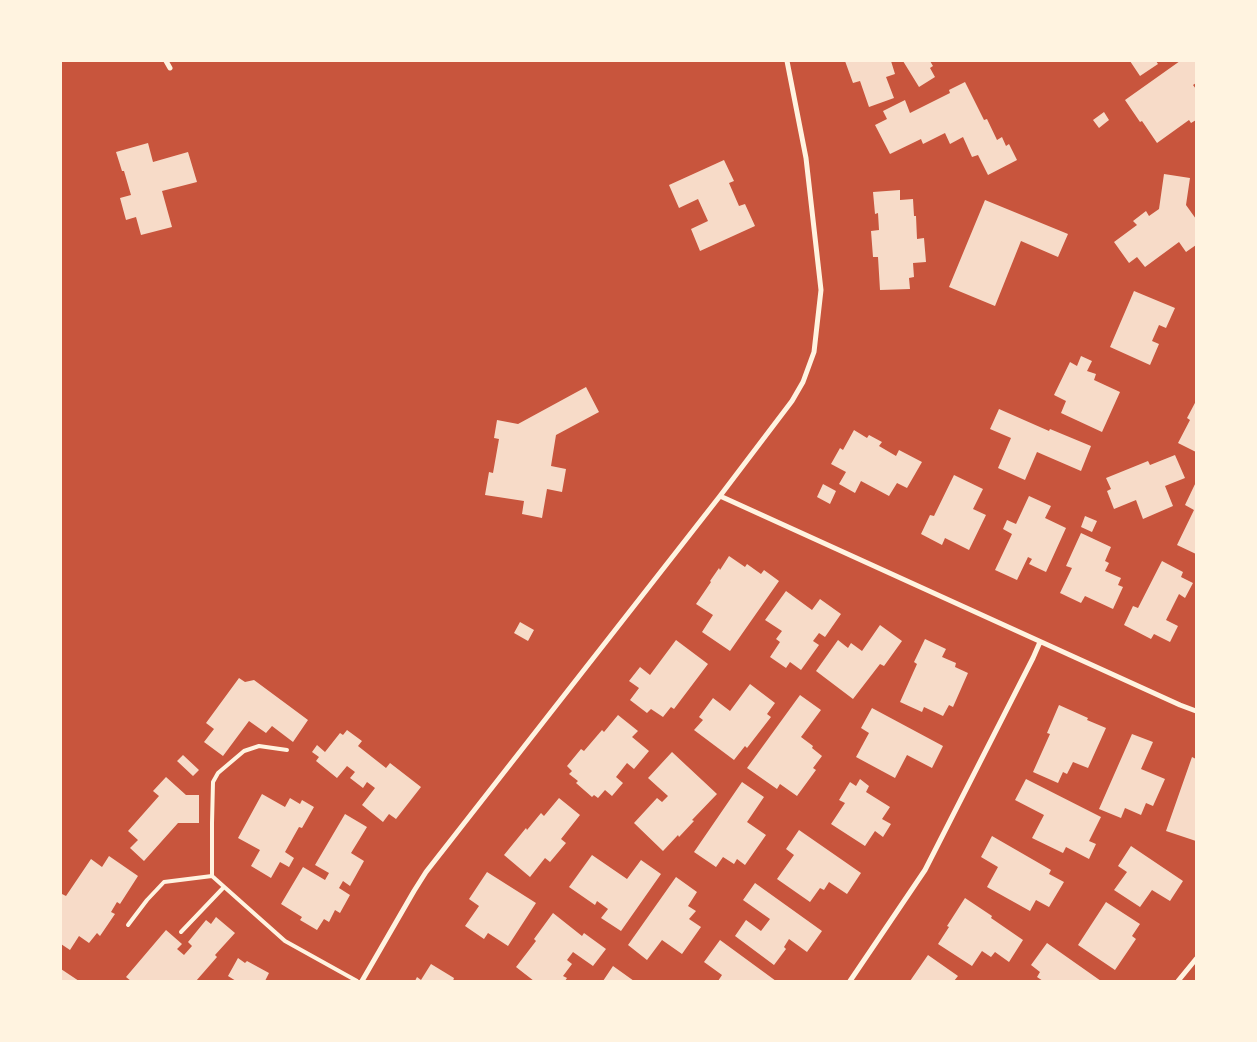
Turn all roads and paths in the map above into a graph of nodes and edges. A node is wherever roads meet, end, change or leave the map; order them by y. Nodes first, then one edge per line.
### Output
1 (166, 61) edge
2 (787, 61) edge
3 (170, 68) dead end
4 (720, 496) junction
5 (1040, 642) junction
6 (1196, 711) edge
7 (287, 750) dead end
8 (212, 876) junction
9 (224, 887) junction
10 (128, 925) dead end
11 (181, 932) dead end
12 (1196, 959) edge
13 (357, 981) edge
14 (362, 981) edge
15 (850, 981) edge
16 (1178, 981) edge

1 - 3 street
2 - 4 street
4 - 5 street
4 - 14 street
5 - 6 street
5 - 15 street
7 - 8 lane
8 - 9 lane
8 - 10 lane
9 - 11 lane
9 - 13 lane
12 - 16 street

